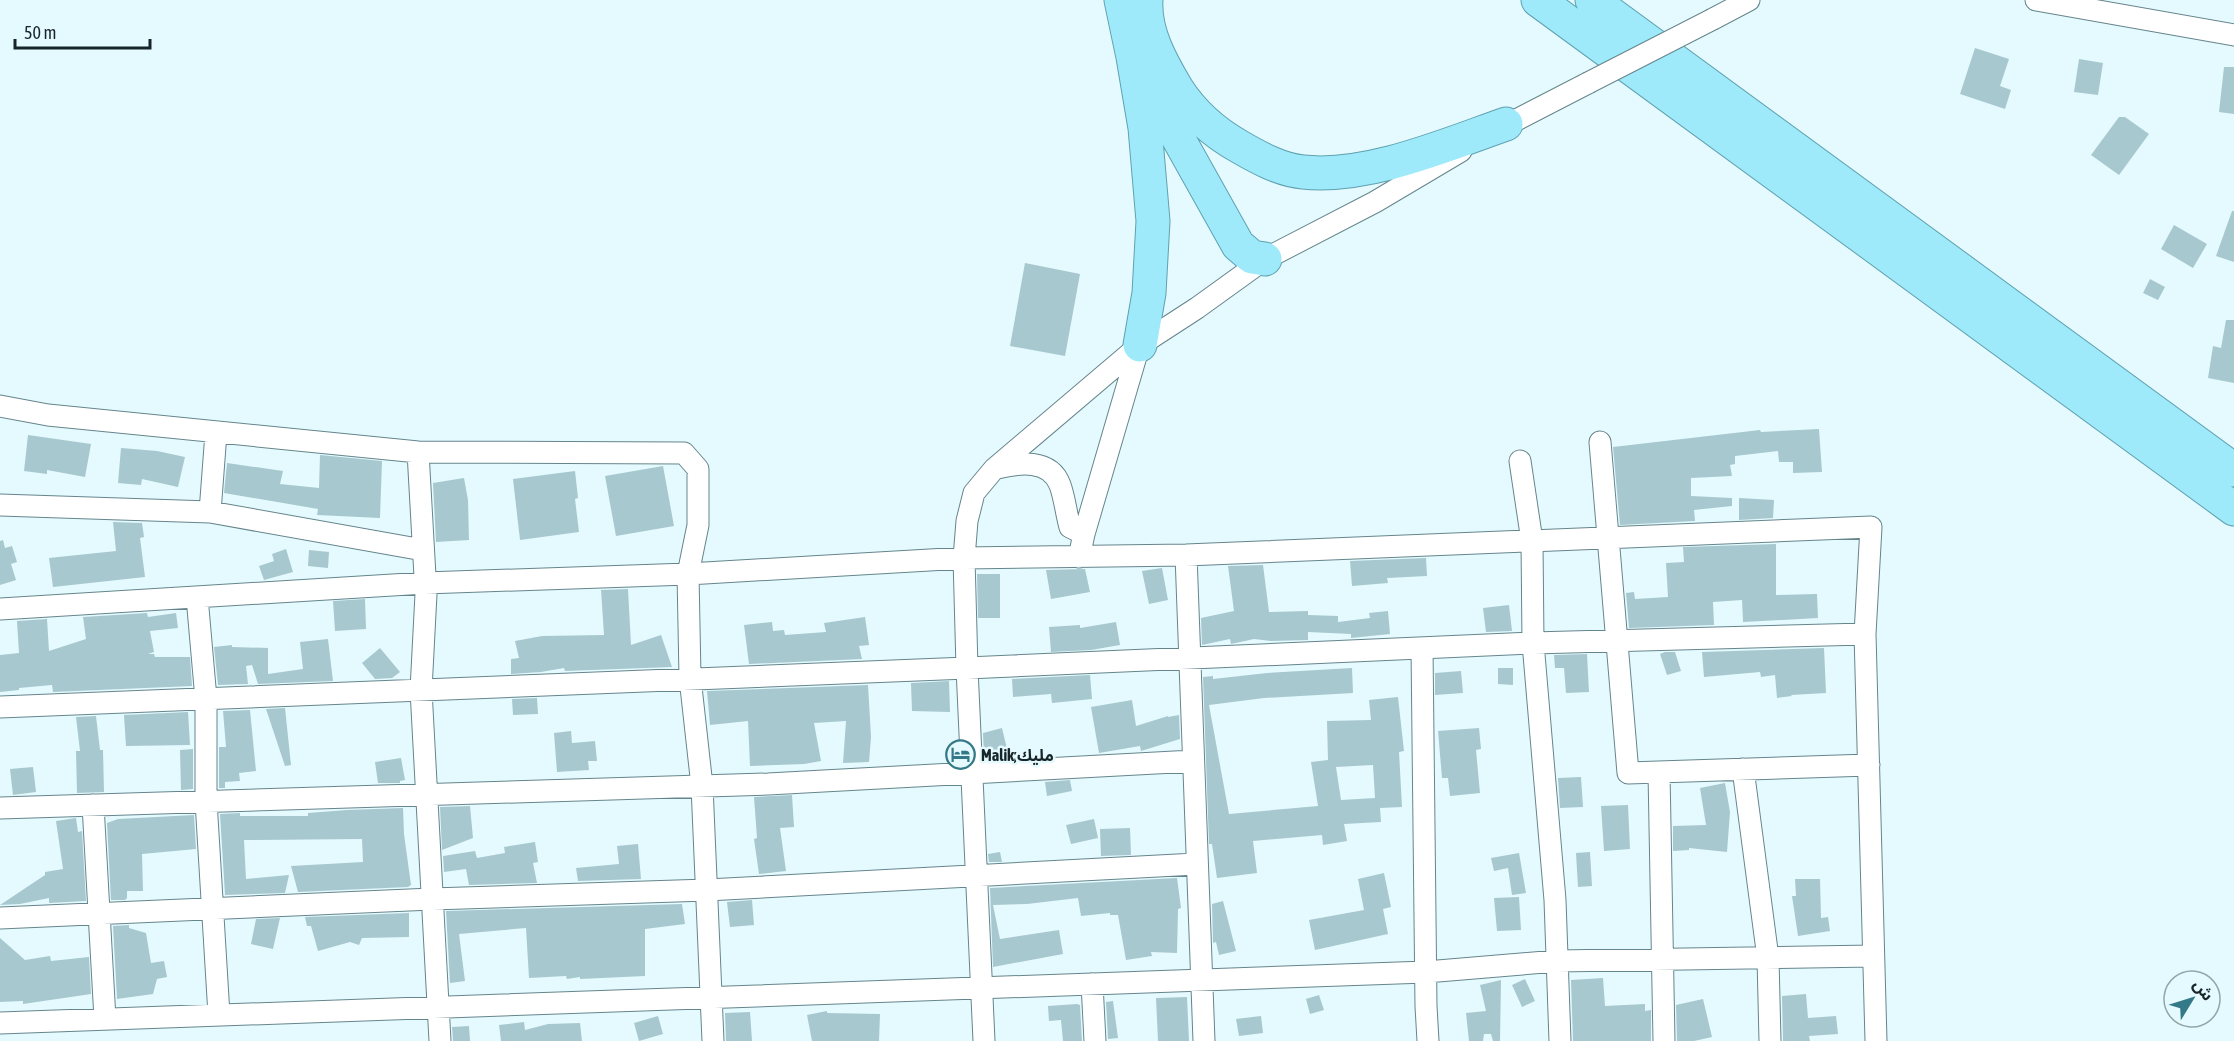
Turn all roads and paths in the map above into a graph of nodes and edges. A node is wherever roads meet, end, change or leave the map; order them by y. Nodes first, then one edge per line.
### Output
1 (1121, 0) edge
2 (1146, 0) edge
3 (1523, 0) edge
4 (1538, 0) edge
5 (1592, 0) edge
6 (1627, 0) edge
7 (1749, 0) edge
8 (2036, 0) edge
9 (2234, 35) edge
10 (1133, 57) junction
11 (1506, 124) junction
12 (1712, 128) junction
13 (1265, 259) junction
14 (1952, 264) junction
15 (1140, 345) junction
16 (0, 406) edge
17 (216, 433) junction
18 (1600, 442) dead end
19 (418, 452) junction
20 (1520, 461) dead end
21 (994, 469) junction
22 (2234, 470) edge
23 (0, 505) edge
24 (2234, 509) edge
25 (210, 512) junction
26 (1084, 534) junction
27 (1609, 538) junction
28 (1532, 541) junction
29 (423, 550) junction
30 (1186, 555) junction
31 (1079, 557) junction
32 (964, 558) junction
33 (688, 574) junction
34 (425, 583) junction
35 (197, 597) junction
36 (0, 609) edge
37 (1865, 634) junction
38 (1616, 641) junction
39 (1533, 643) junction
40 (1422, 648) junction
41 (1189, 658) junction
42 (967, 668) junction
43 (690, 678) junction
44 (421, 690) junction
45 (206, 699) junction
46 (0, 707) edge
47 (1193, 761) junction
48 (1869, 765) junction
49 (1743, 769) junction
50 (1659, 772) junction
51 (972, 773) junction
52 (702, 786) junction
53 (427, 794) junction
54 (206, 801) junction
55 (93, 805) junction
56 (0, 808) edge
57 (1196, 864) junction
58 (977, 876) junction
59 (707, 890) junction
60 (432, 899) junction
61 (214, 908) junction
62 (99, 913) junction
63 (0, 918) edge
64 (1873, 956) junction
65 (1768, 958) junction
66 (1662, 959) junction
67 (1557, 961) junction
68 (1426, 972) junction
69 (1200, 980) junction
70 (1092, 984) junction
71 (982, 988) junction
72 (711, 998) junction
73 (439, 1007) junction
74 (219, 1015) junction
75 (105, 1019) junction
76 (0, 1023) edge
77 (440, 1041) edge
78 (713, 1041) edge
79 (984, 1041) edge
80 (1095, 1041) edge
81 (1204, 1041) edge
82 (1428, 1041) edge
83 (1560, 1041) edge
84 (1664, 1041) edge
85 (1770, 1041) edge
86 (1876, 1041) edge

1 - 10 highway
2 - 11 highway
3 - 12 highway
4 - 12 highway
5 - 14 highway
6 - 14 highway
7 - 11 street, bridge
8 - 9 street
10 - 13 highway
10 - 15 highway
11 - 13 street
12 - 24 highway
13 - 15 street
14 - 22 highway
15 - 21 street
15 - 26 street
16 - 17 street
17 - 19 street
17 - 25 street
18 - 27 street
19 - 29 street
19 - 33 street
20 - 28 street
21 - 26 street
21 - 32 street
23 - 25 street
25 - 29 street
26 - 31 street
27 - 28 street
27 - 37 street
27 - 38 street
28 - 30 street
28 - 39 street
29 - 34 street
30 - 31 street
30 - 41 street
31 - 32 street
32 - 33 street
32 - 42 street
33 - 34 street
33 - 43 street
34 - 35 street
34 - 44 street
35 - 36 street
35 - 45 street
37 - 38 street
37 - 48 street
38 - 39 street
38 - 50 street
39 - 40 street
39 - 67 street
40 - 41 street
40 - 68 street
41 - 42 street
41 - 47 street
42 - 43 street
42 - 51 street
43 - 44 street
43 - 52 street
44 - 45 street
44 - 53 street
45 - 46 street
45 - 54 street
47 - 51 street
47 - 57 street
48 - 49 street
48 - 64 street
49 - 50 street
49 - 65 street
50 - 66 street
51 - 52 street
51 - 58 street
52 - 53 street
52 - 59 street
53 - 54 street
53 - 60 street
54 - 55 street
54 - 61 street
55 - 56 street
55 - 62 street
57 - 58 street
57 - 69 street
58 - 59 street
58 - 71 street
59 - 60 street
59 - 72 street
60 - 61 street
60 - 73 street
61 - 62 street
61 - 74 street
62 - 63 street
62 - 75 street
64 - 65 street
64 - 86 street
65 - 66 street
65 - 85 street
66 - 67 street
66 - 84 street
67 - 68 street
67 - 83 street
68 - 69 street
68 - 82 street
69 - 70 street
69 - 81 street
70 - 71 street
70 - 80 street
71 - 72 street
71 - 79 street
72 - 73 street
72 - 78 street
73 - 74 street
73 - 77 street
74 - 75 street
75 - 76 street

